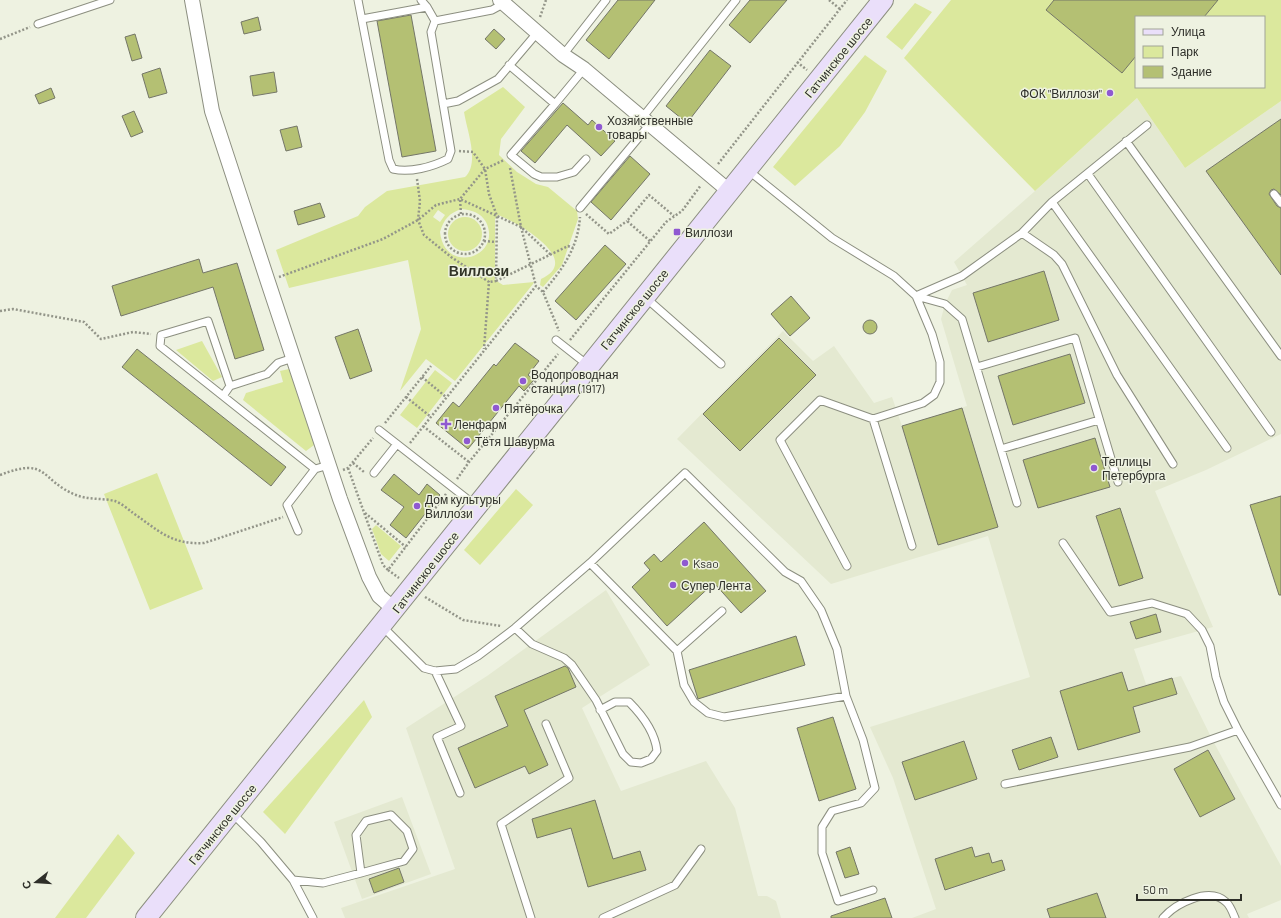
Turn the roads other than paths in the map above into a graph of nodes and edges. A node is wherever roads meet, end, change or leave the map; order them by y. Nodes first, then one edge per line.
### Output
1 (110, 0) edge
2 (192, 0) edge
3 (358, 0) edge
4 (421, 0) edge
5 (606, 0) edge
6 (736, 0) edge
7 (883, 0) edge
8 (501, 2) edge
9 (427, 7) junction
10 (362, 19) junction
11 (435, 21) junction
12 (38, 24) road end
13 (537, 33) junction
14 (563, 55) junction
15 (509, 66) junction
16 (584, 69) junction
17 (443, 104) junction
18 (554, 104) junction
19 (646, 121) junction
20 (1147, 125) dead end
21 (1126, 140) junction
22 (586, 159) dead end
23 (747, 170) junction
24 (1088, 174) junction
25 (729, 191) junction
26 (1274, 194) dead end
27 (1052, 202) junction
28 (1281, 204) edge
29 (580, 208) road end
30 (1022, 233) junction
31 (916, 296) junction
32 (644, 297) junction
33 (558, 337) road end
34 (1281, 356) edge
35 (293, 358) junction
36 (720, 364) dead end
37 (589, 366) junction
38 (977, 367) junction
39 (230, 386) junction
40 (223, 396) junction
41 (873, 419) junction
42 (1099, 420) junction
43 (380, 430) dead end
44 (1271, 432) dead end
45 (397, 444) junction
46 (1227, 448) dead end
47 (1001, 449) junction
48 (1173, 464) dead end
49 (329, 465) junction
50 (315, 469) junction
51 (371, 474) road end
52 (1118, 482) dead end
53 (1017, 503) dead end
54 (477, 506) junction
55 (298, 531) dead end
56 (1063, 543) dead end
57 (912, 546) dead end
58 (590, 562) junction
59 (847, 566) dead end
60 (395, 610) junction
61 (722, 611) dead end
62 (382, 626) junction
63 (514, 628) junction
64 (676, 651) junction
65 (435, 671) junction
66 (846, 696) junction
67 (600, 710) junction
68 (546, 724) dead end
69 (1238, 730) junction
70 (1005, 784) dead end
71 (460, 793) dead end
72 (1281, 804) edge
73 (231, 812) junction
74 (701, 849) dead end
75 (361, 873) junction
76 (293, 880) junction
77 (873, 890) dead end
78 (146, 918) edge
79 (313, 918) edge
80 (531, 918) edge
81 (603, 918) edge
82 (1163, 918) edge
83 (1235, 918) edge

1 - 12 lane
2 - 35 street
3 - 10 lane
4 - 9 lane
5 - 14 lane
6 - 19 lane
7 - 23 main road, Гатчинское шоссе
8 - 11 lane
8 - 13 street
9 - 10 lane
9 - 11 lane
10 - 17 lane
11 - 17 lane
13 - 14 street
13 - 15 lane
14 - 16 street
15 - 17 lane
15 - 18 lane
16 - 18 lane
16 - 19 street
18 - 22 lane
19 - 25 street
19 - 29 lane
20 - 21 lane
21 - 24 lane
21 - 34 lane
23 - 25 main road, Гатчинское шоссе
23 - 31 lane
24 - 27 lane
24 - 44 lane
25 - 32 main road, Гатчинское шоссе
26 - 28 lane
27 - 30 lane
27 - 46 lane
30 - 31 lane
30 - 48 lane
31 - 38 lane
31 - 41 lane
32 - 36 lane
32 - 37 main road, Гатчинское шоссе
33 - 37 lane
35 - 39 lane
35 - 49 street
37 - 54 main road, Гатчинское шоссе
38 - 42 lane
38 - 47 lane
39 - 40 lane
39 - 40 lane
40 - 50 lane
41 - 57 lane
41 - 59 lane
42 - 47 lane
42 - 52 lane
43 - 45 lane
45 - 51 lane
45 - 54 lane
47 - 53 lane
49 - 50 lane
49 - 60 street
50 - 55 lane
54 - 60 main road, Гатчинское шоссе
56 - 69 lane
58 - 63 lane
58 - 64 lane
58 - 66 lane
60 - 62 main road, Гатчинское шоссе
61 - 64 lane
62 - 65 lane
62 - 73 main road, Гатчинское шоссе
63 - 65 lane
63 - 67 lane
64 - 66 lane
65 - 71 lane
66 - 77 lane
67 - 67 lane
68 - 80 lane
69 - 70 lane
69 - 72 lane
73 - 76 lane
73 - 78 main road, Гатчинское шоссе
74 - 81 lane
75 - 75 lane
75 - 76 lane
76 - 79 lane
82 - 83 lane

